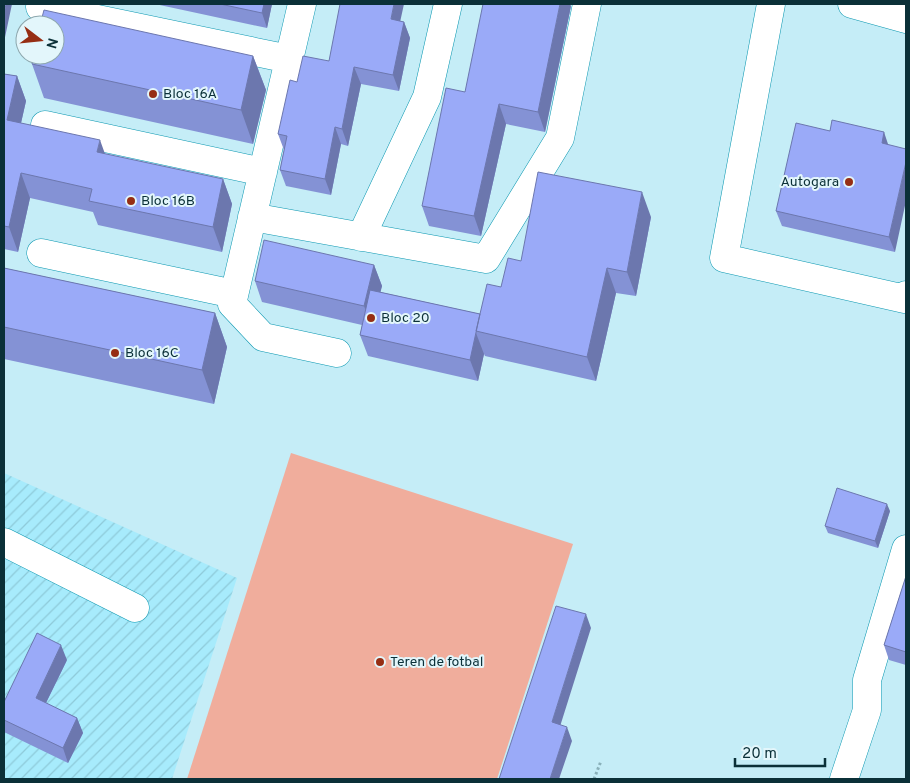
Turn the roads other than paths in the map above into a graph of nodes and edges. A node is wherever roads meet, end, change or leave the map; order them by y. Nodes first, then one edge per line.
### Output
1 (302, 4) edge
2 (448, 4) edge
3 (587, 4) edge
4 (771, 4) edge
5 (852, 4) edge
6 (40, 7) dead end
7 (906, 19) edge
8 (290, 59) junction
9 (45, 125) dead end
10 (263, 172) junction
11 (252, 217) junction
12 (361, 237) junction
13 (41, 252) dead end
14 (234, 294) junction
15 (906, 295) edge
16 (337, 353) dead end
17 (4, 542) edge
18 (906, 549) edge
19 (135, 608) dead end
20 (844, 779) edge

1 - 8 lane
2 - 12 lane
3 - 12 lane
4 - 15 lane
5 - 7 lane
6 - 8 lane
8 - 10 lane
9 - 10 lane
10 - 11 lane
11 - 12 lane
11 - 14 lane
13 - 14 lane
14 - 16 lane
17 - 19 lane
18 - 20 lane

